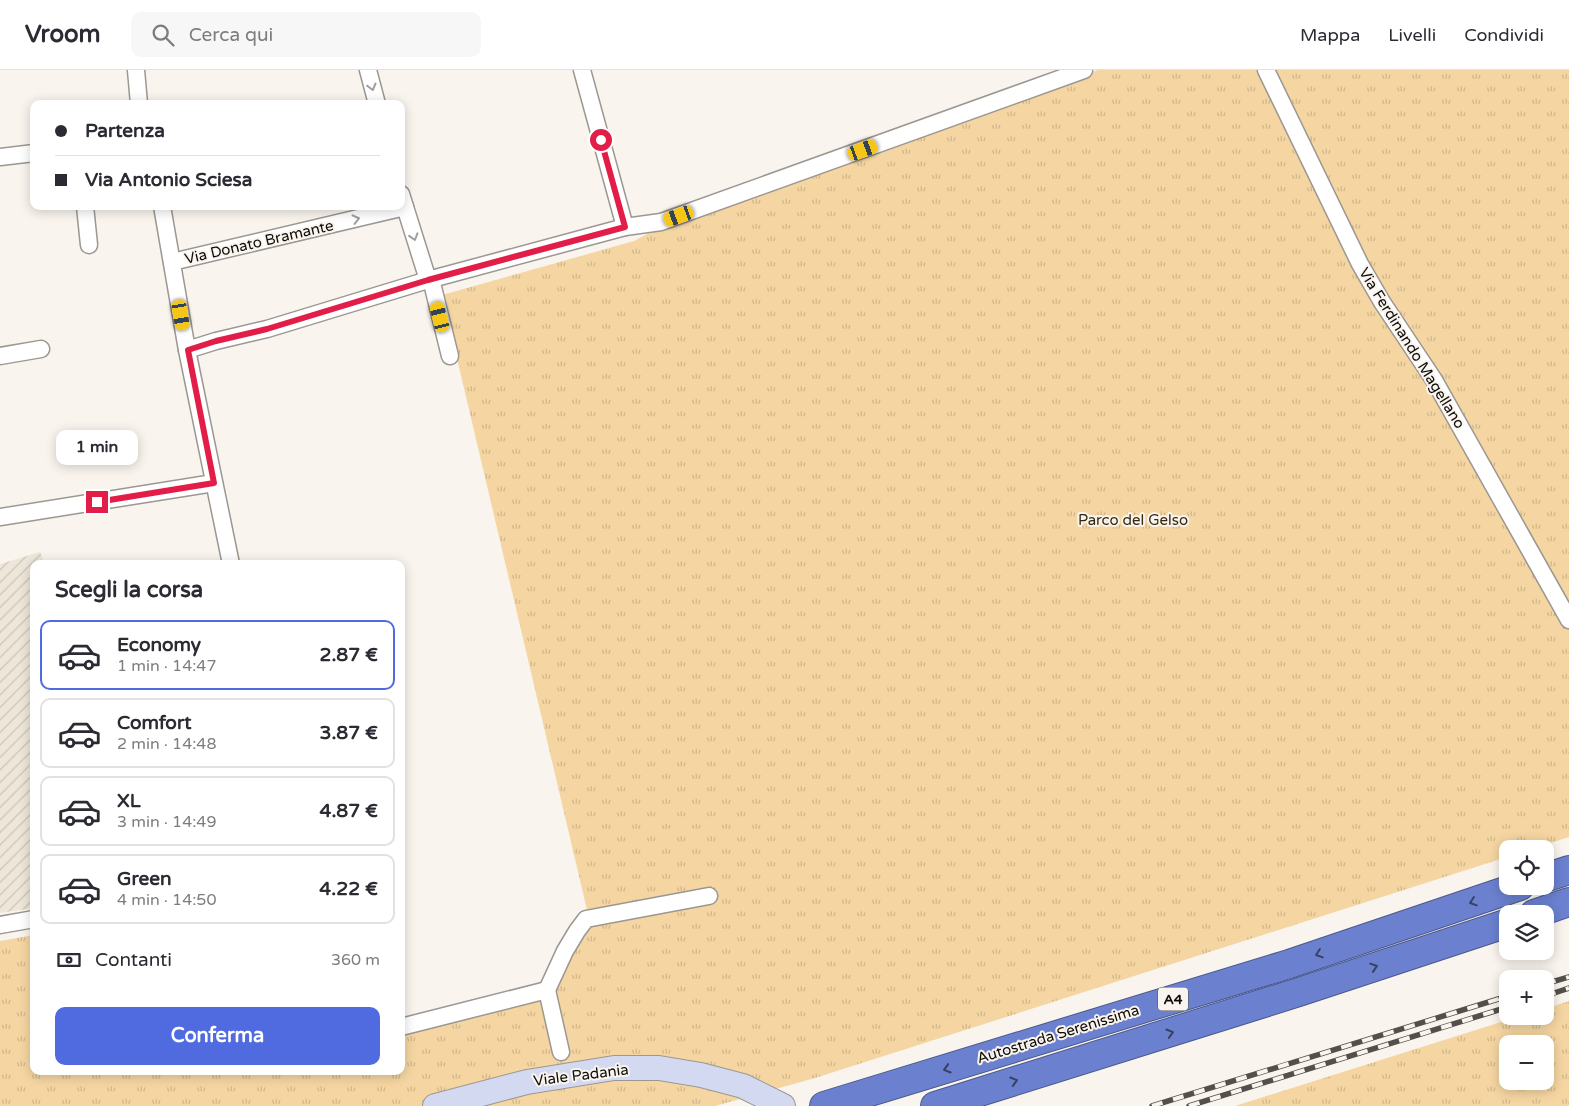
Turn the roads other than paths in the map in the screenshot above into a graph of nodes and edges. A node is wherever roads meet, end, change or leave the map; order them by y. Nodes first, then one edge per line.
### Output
1 (136, 70) edge
2 (368, 70) edge
3 (582, 70) edge
4 (1084, 70) edge
5 (1266, 70) edge
6 (139, 100) edge
7 (376, 100) edge
8 (30, 153) edge
9 (0, 157) edge
10 (405, 206) edge
11 (85, 210) edge
12 (163, 210) edge
13 (366, 210) edge
14 (625, 227) junction
15 (89, 245) dead end
16 (172, 262) junction
17 (429, 280) junction
18 (41, 349) dead end
19 (188, 350) junction
20 (0, 356) edge
21 (450, 356) dead end
22 (214, 483) junction
23 (0, 517) edge
24 (230, 560) edge
25 (1569, 620) edge
26 (1569, 870) edge
27 (1554, 875) edge
28 (1499, 893) edge
29 (709, 896) dead end
30 (1569, 902) edge
31 (1554, 907) edge
32 (30, 919) edge
33 (0, 925) edge
34 (1499, 925) edge
35 (547, 990) junction
36 (405, 1026) edge
37 (561, 1052) dead end
38 (435, 1106) edge
39 (783, 1106) edge
40 (824, 1106) edge
41 (934, 1106) edge

1 - 6 street
2 -> 7 street
3 - 14 street
4 - 14 street
5 - 25 street, Via Ferdinando Magellano
8 - 9 street
10 -> 17 street
11 - 15 street
12 - 16 street
16 -> 13 street, Via Donato Bramante
14 - 17 street
16 - 19 street
17 - 19 street
17 - 21 street
18 - 20 street
19 - 22 street
22 - 23 street
22 - 24 street
26 - 27 highway
28 -> 40 highway, Autostrada Serenissima / A4
29 - 35 street
30 - 31 highway
32 - 33 street
41 -> 34 highway, Autostrada Serenissima / A4
35 - 36 street
35 - 37 street
38 - 39 street, Viale Padania

